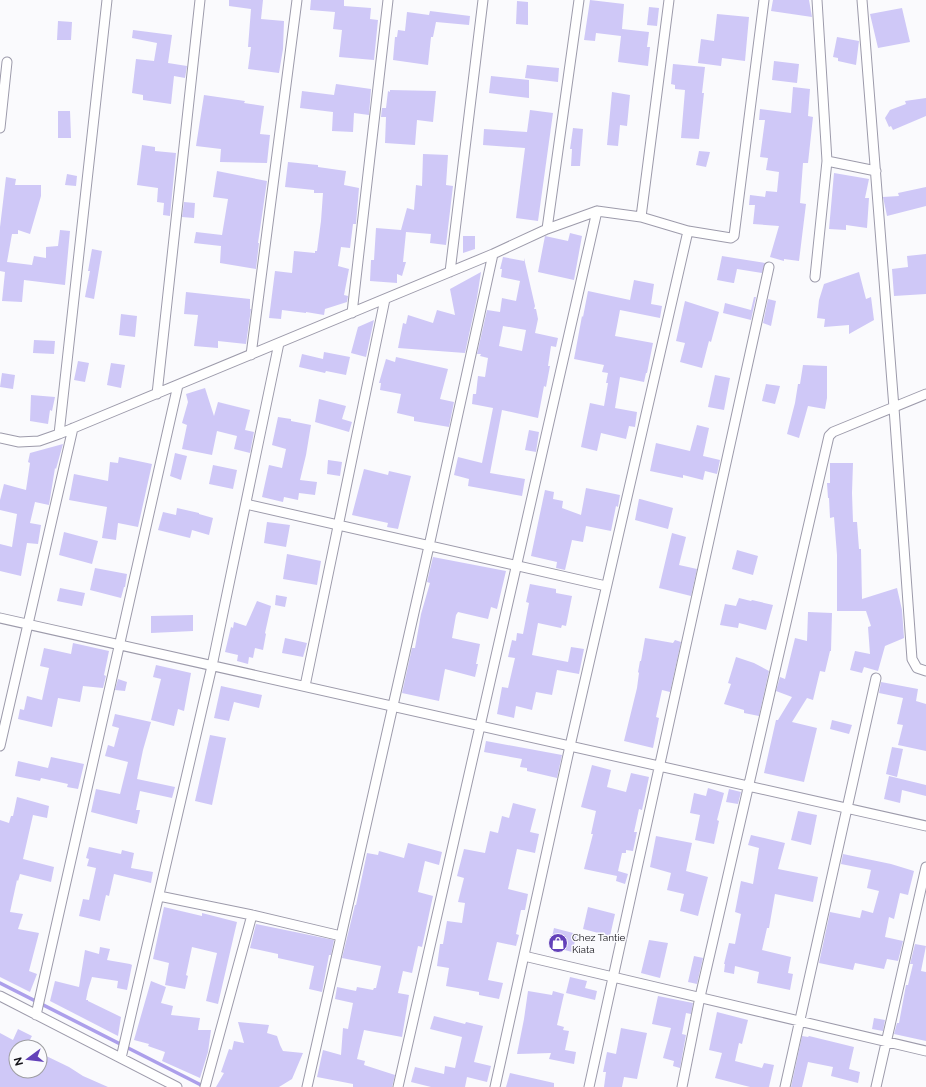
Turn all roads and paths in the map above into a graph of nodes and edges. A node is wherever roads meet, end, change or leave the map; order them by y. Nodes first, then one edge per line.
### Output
1 (107, 0) edge
2 (200, 0) edge
3 (297, 0) edge
4 (388, 0) edge
5 (483, 0) edge
6 (579, 0) edge
7 (669, 0) edge
8 (764, 0) edge
9 (817, 0) edge
10 (862, 0) edge
11 (7, 62) dead end
12 (0, 128) edge
13 (827, 161) junction
14 (876, 171) junction
15 (596, 211) junction
16 (641, 217) junction
17 (547, 229) junction
18 (688, 231) junction
19 (493, 254) junction
20 (769, 267) dead end
21 (450, 272) junction
22 (815, 277) dead end
23 (385, 299) junction
24 (352, 312) junction
25 (280, 343) junction
26 (251, 355) junction
27 (178, 385) junction
28 (157, 394) junction
29 (926, 394) edge
30 (894, 408) junction
31 (73, 428) junction
32 (59, 434) junction
33 (0, 438) edge
34 (246, 504) junction
35 (338, 525) junction
36 (429, 546) junction
37 (516, 565) junction
38 (606, 586) junction
39 (0, 618) edge
40 (29, 624) junction
41 (120, 645) junction
42 (212, 666) junction
43 (926, 671) edge
44 (876, 678) dead end
45 (305, 686) junction
46 (393, 706) junction
47 (480, 726) junction
48 (0, 746) edge
49 (570, 746) junction
50 (660, 766) junction
51 (750, 786) junction
52 (847, 808) junction
53 (926, 826) edge
54 (926, 867) edge
55 (159, 896) junction
56 (252, 915) junction
57 (341, 936) junction
58 (524, 956) junction
59 (613, 977) junction
60 (1, 998) edge
61 (700, 998) junction
62 (36, 1015) junction
63 (799, 1021) junction
64 (886, 1042) junction
65 (926, 1051) edge
66 (121, 1058) junction
67 (177, 1087) edge
68 (205, 1087) edge
69 (307, 1087) edge
70 (398, 1087) edge
71 (495, 1087) edge
72 (589, 1087) edge
73 (682, 1087) edge
74 (784, 1087) edge
75 (876, 1087) edge

1 - 32 street
2 - 28 street
3 - 26 street
4 - 24 street
5 - 21 street
6 - 17 street
7 - 16 street
8 - 18 street
9 - 13 street
10 - 14 street
11 - 12 street
13 - 14 street
13 - 22 street
14 - 30 street
15 - 16 street
15 - 17 street
15 - 37 street
16 - 18 street
17 - 19 street
18 - 38 street
19 - 21 street
19 - 36 street
20 - 50 street
21 - 23 street
23 - 24 street
23 - 35 street
24 - 25 street
25 - 26 street
25 - 34 street
26 - 27 street
27 - 28 street
27 - 41 street
28 - 31 street
29 - 30 street
30 - 43 street
30 - 51 street
31 - 32 street
31 - 40 street
32 - 33 street
34 - 35 street
34 - 42 street
35 - 36 street
35 - 45 street
36 - 37 street
36 - 46 street
37 - 38 street
37 - 47 street
38 - 49 street
39 - 40 street
40 - 41 street
40 - 48 street
41 - 42 street
41 - 62 street
42 - 45 street
42 - 55 street
44 - 52 street
45 - 46 street
46 - 47 street
46 - 57 street
47 - 49 street
47 - 70 street
49 - 50 street
49 - 58 street
50 - 51 street
50 - 59 street
51 - 52 street
51 - 61 street
52 - 53 street
52 - 63 street
54 - 64 street
55 - 56 street
55 - 66 street
56 - 57 street
56 - 68 street
57 - 69 street
58 - 59 street
58 - 71 street
59 - 61 street
59 - 72 street
60 - 62 street
61 - 63 street
61 - 73 street
62 - 66 street
63 - 64 street
63 - 74 street
64 - 65 street
64 - 75 street
66 - 67 street

